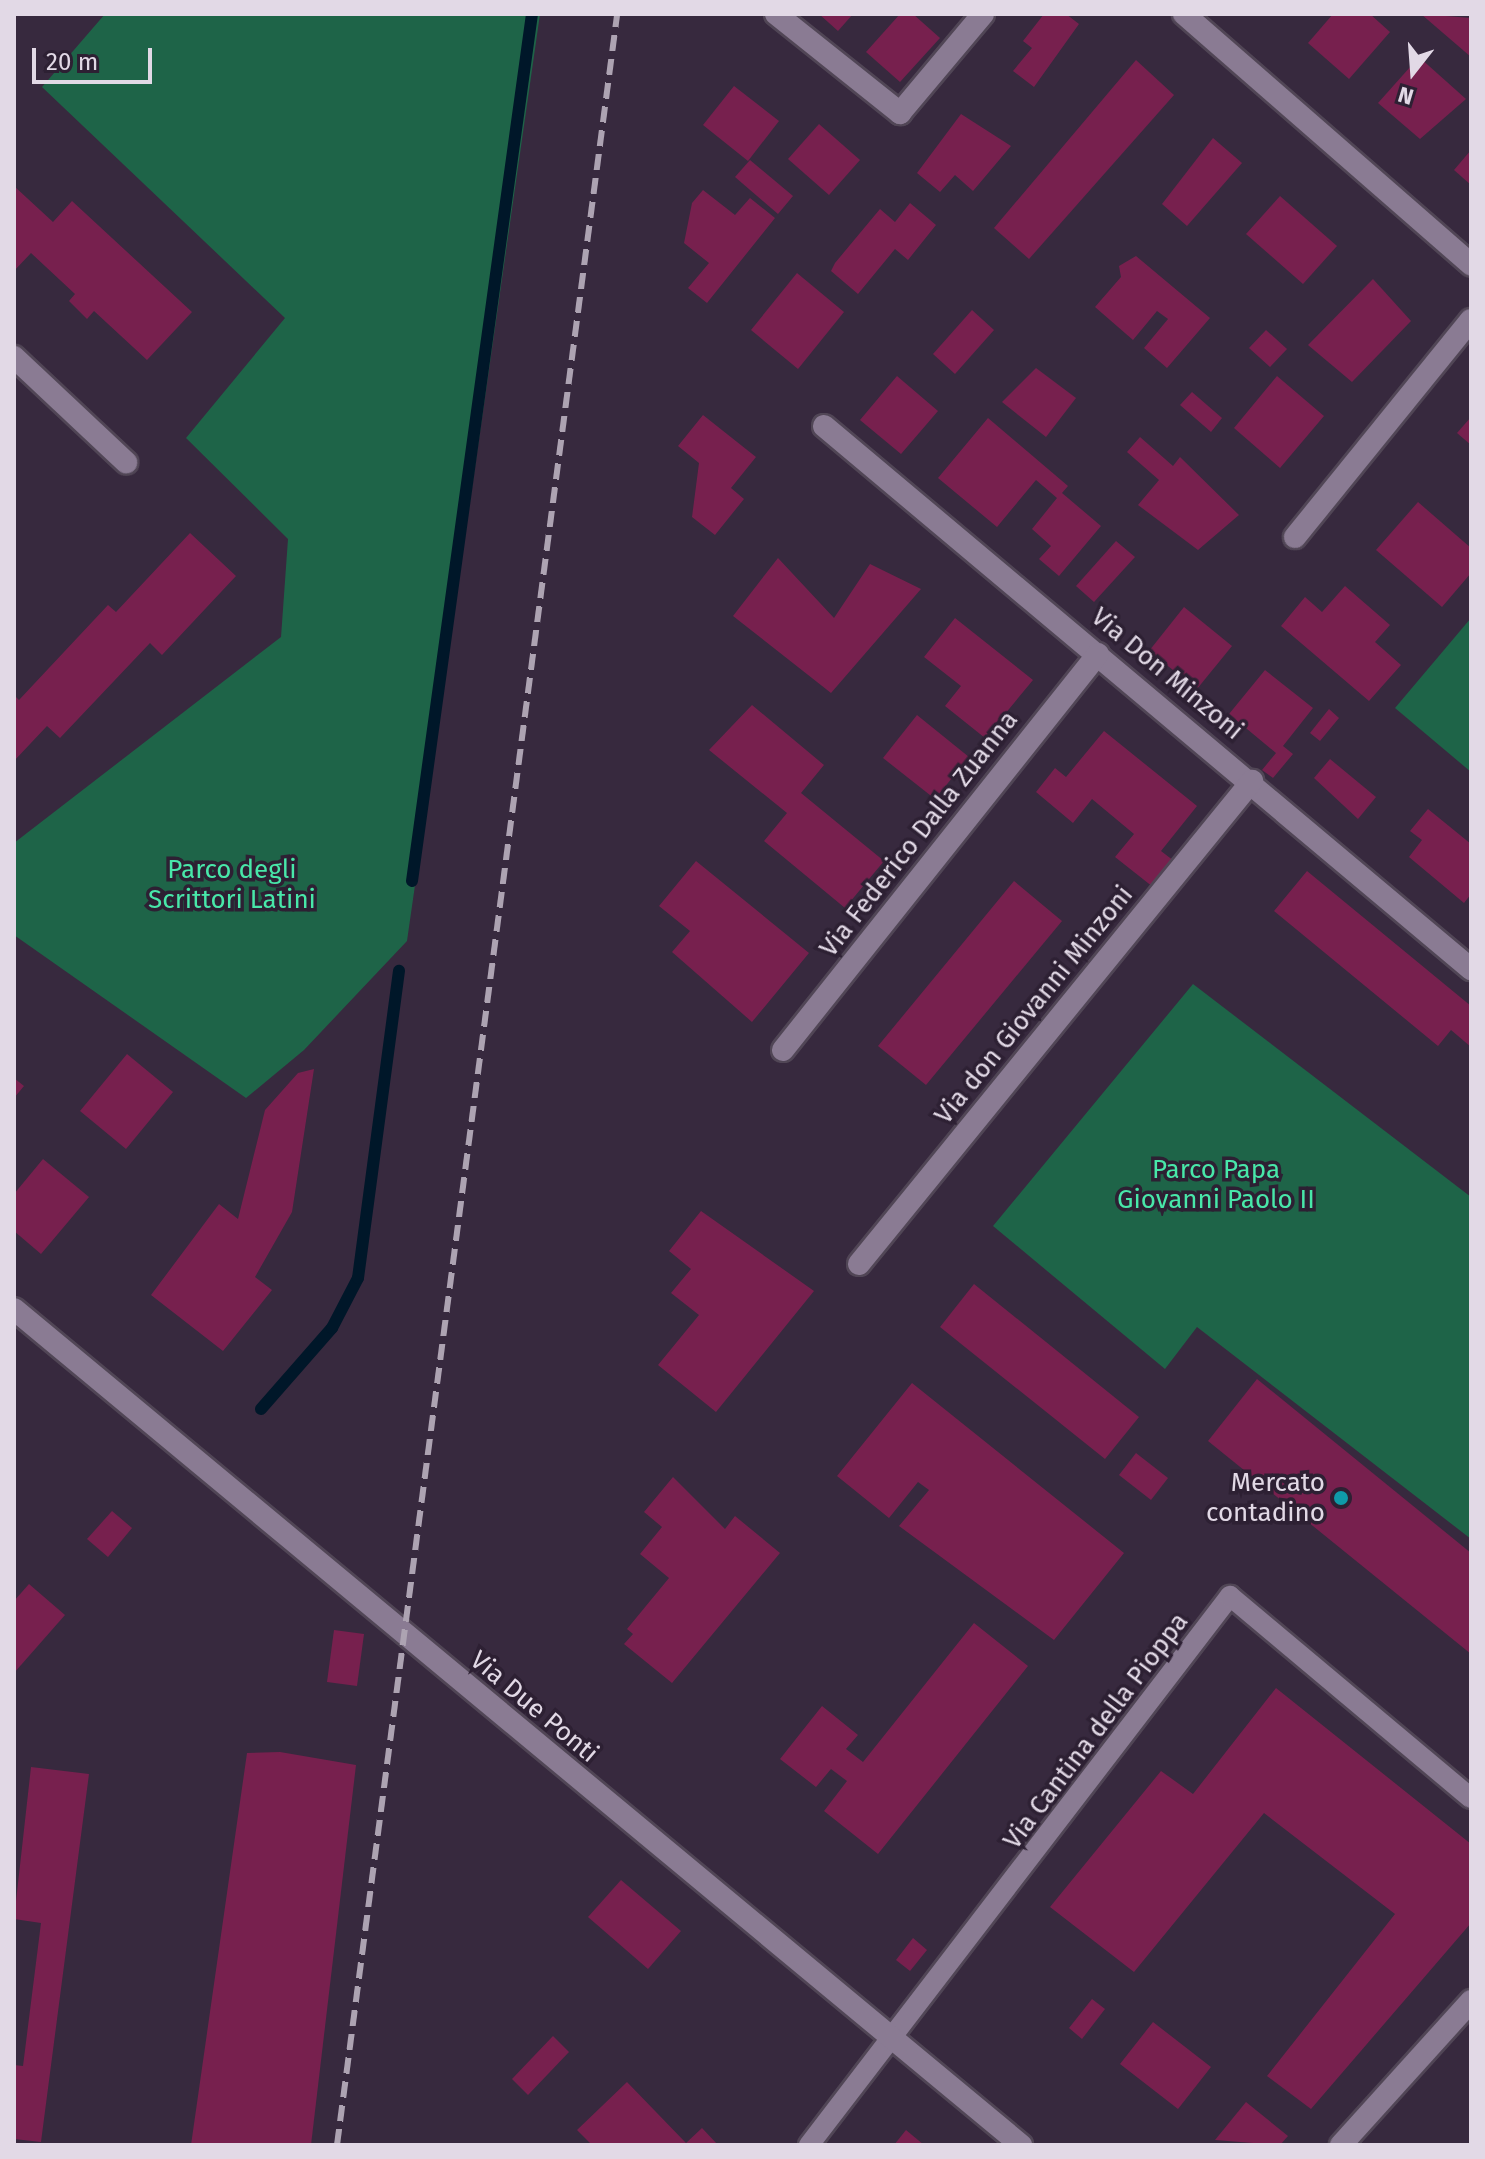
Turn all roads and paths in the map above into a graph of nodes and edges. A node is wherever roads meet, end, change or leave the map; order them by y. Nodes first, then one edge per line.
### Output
1 (776, 14) edge
2 (983, 14) edge
3 (1184, 14) edge
4 (1471, 264) edge
5 (1471, 320) edge
6 (14, 357) edge
7 (824, 426) dead end
8 (126, 462) dead end
9 (1295, 537) dead end
10 (1098, 654) junction
11 (1252, 781) junction
12 (1471, 969) edge
13 (783, 1050) dead end
14 (859, 1264) dead end
15 (14, 1309) edge
16 (1471, 1798) edge
17 (1471, 2001) edge
18 (894, 2042) junction
19 (809, 2145) edge
20 (1021, 2145) edge
21 (1341, 2145) edge

1 - 2 street
3 - 4 street
5 - 9 street
6 - 8 street
7 - 10 street, Via Don Minzoni
10 - 11 street, Via Don Minzoni
10 - 13 street, Via Federico Dalla Zuanna
11 - 12 street, Via Don Minzoni
11 - 14 street, Via don Giovanni Minzoni
15 - 18 street, Via Due Ponti
16 - 18 lane, Via Cantina della Pioppa
17 - 21 street
18 - 19 lane, Via Cantina della Pioppa
18 - 20 street, Via Due Ponti

